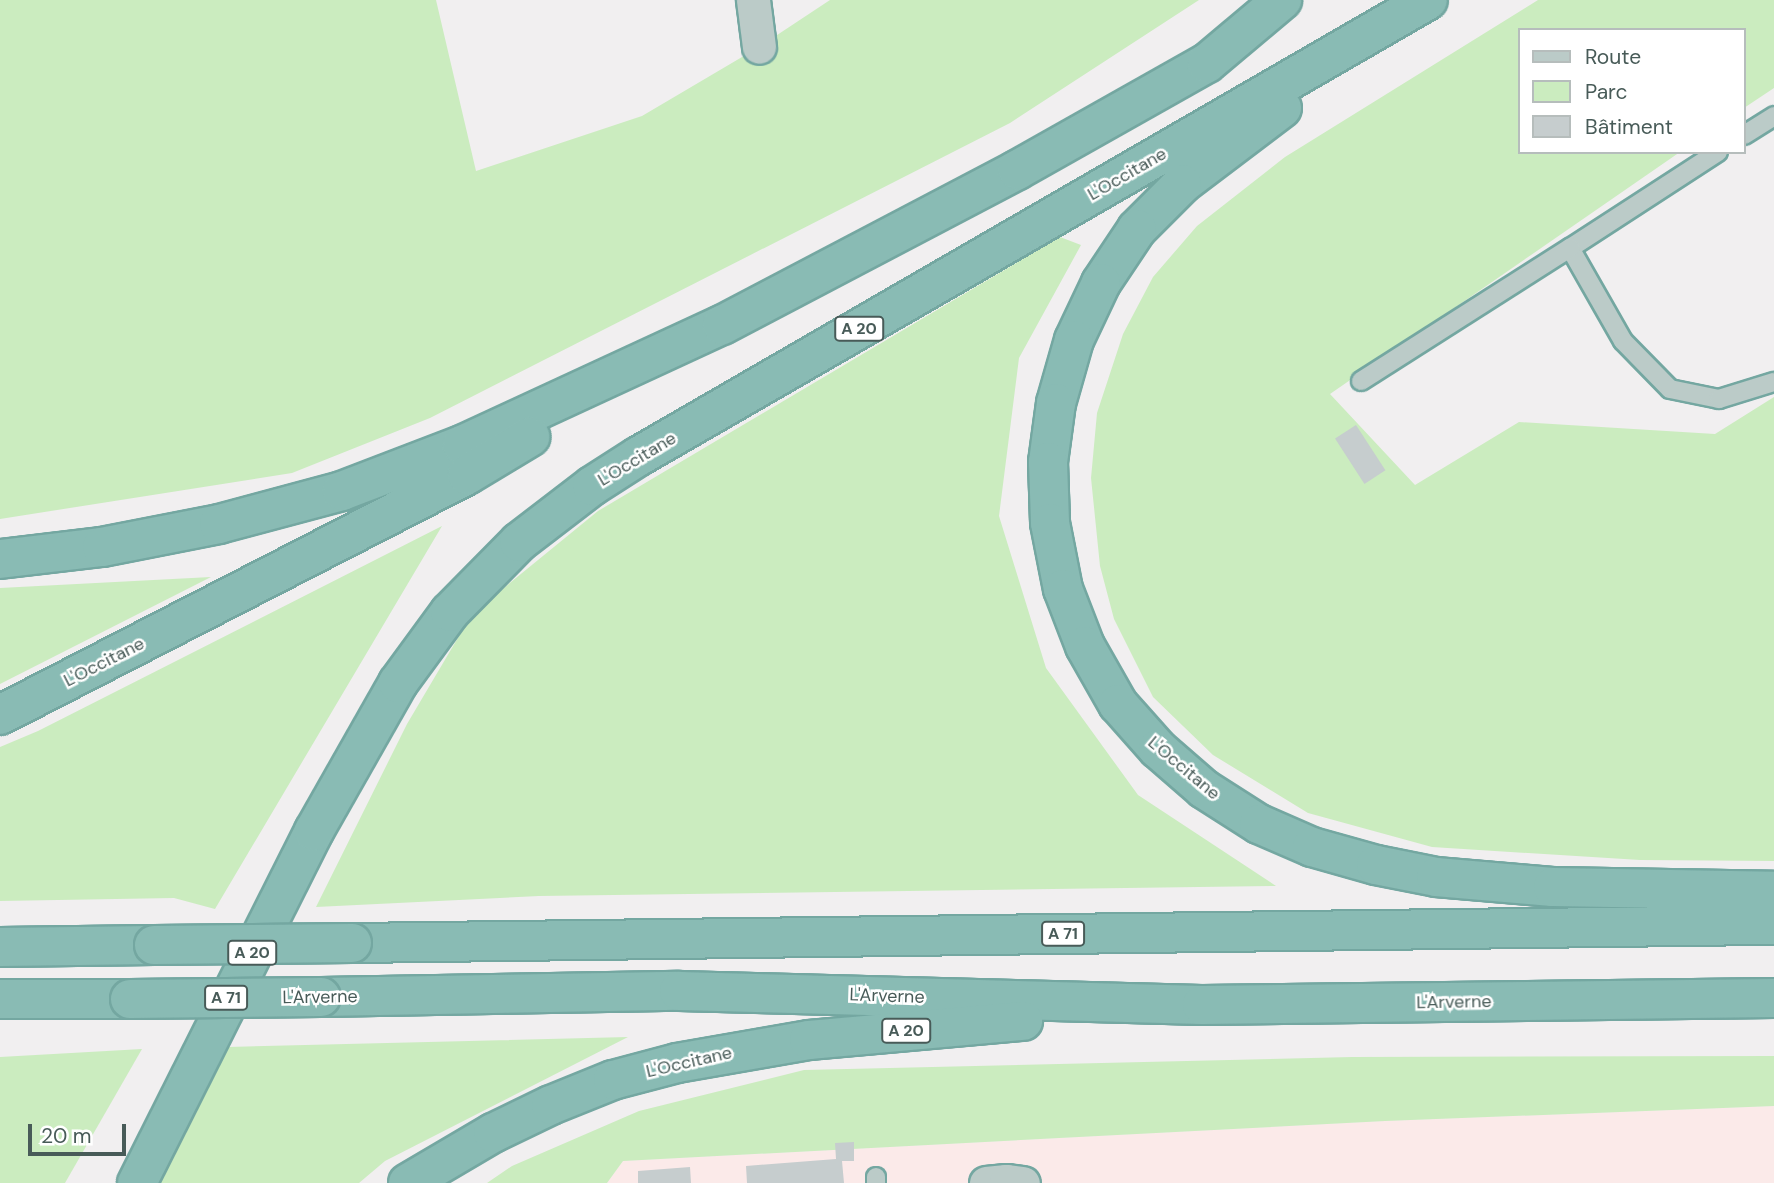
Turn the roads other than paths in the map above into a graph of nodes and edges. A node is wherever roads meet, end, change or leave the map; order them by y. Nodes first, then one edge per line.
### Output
1 (753, 0) edge
2 (1282, 0) edge
3 (1420, 5) edge
4 (759, 47) dead end
5 (1774, 116) edge
6 (1746, 134) edge
7 (1715, 154) edge
8 (1570, 248) junction
9 (722, 325) junction
10 (1361, 381) dead end
11 (1774, 382) edge
12 (0, 559) edge
13 (0, 715) edge
14 (1774, 891) edge
15 (1774, 925) edge
16 (0, 947) edge
17 (1774, 998) edge
18 (0, 999) edge
19 (1202, 1004) junction
20 (137, 1183) edge
21 (408, 1183) edge
22 (986, 1183) edge
23 (1023, 1183) edge

1 - 4 street
2 - 9 highway, L'Occitane
3 - 14 highway, L'Occitane
3 - 20 highway, L'Occitane / A 20
5 - 6 lane
7 - 8 lane
8 - 10 lane
8 - 11 lane
9 - 12 highway, L'Occitane
9 - 13 highway, L'Occitane
15 - 16 highway, A 71, bridge
17 - 19 highway, L'Arverne / A 71
18 - 19 highway, L'Arverne / A 71, bridge
19 - 21 highway, L'Occitane / A 20
22 - 23 street

